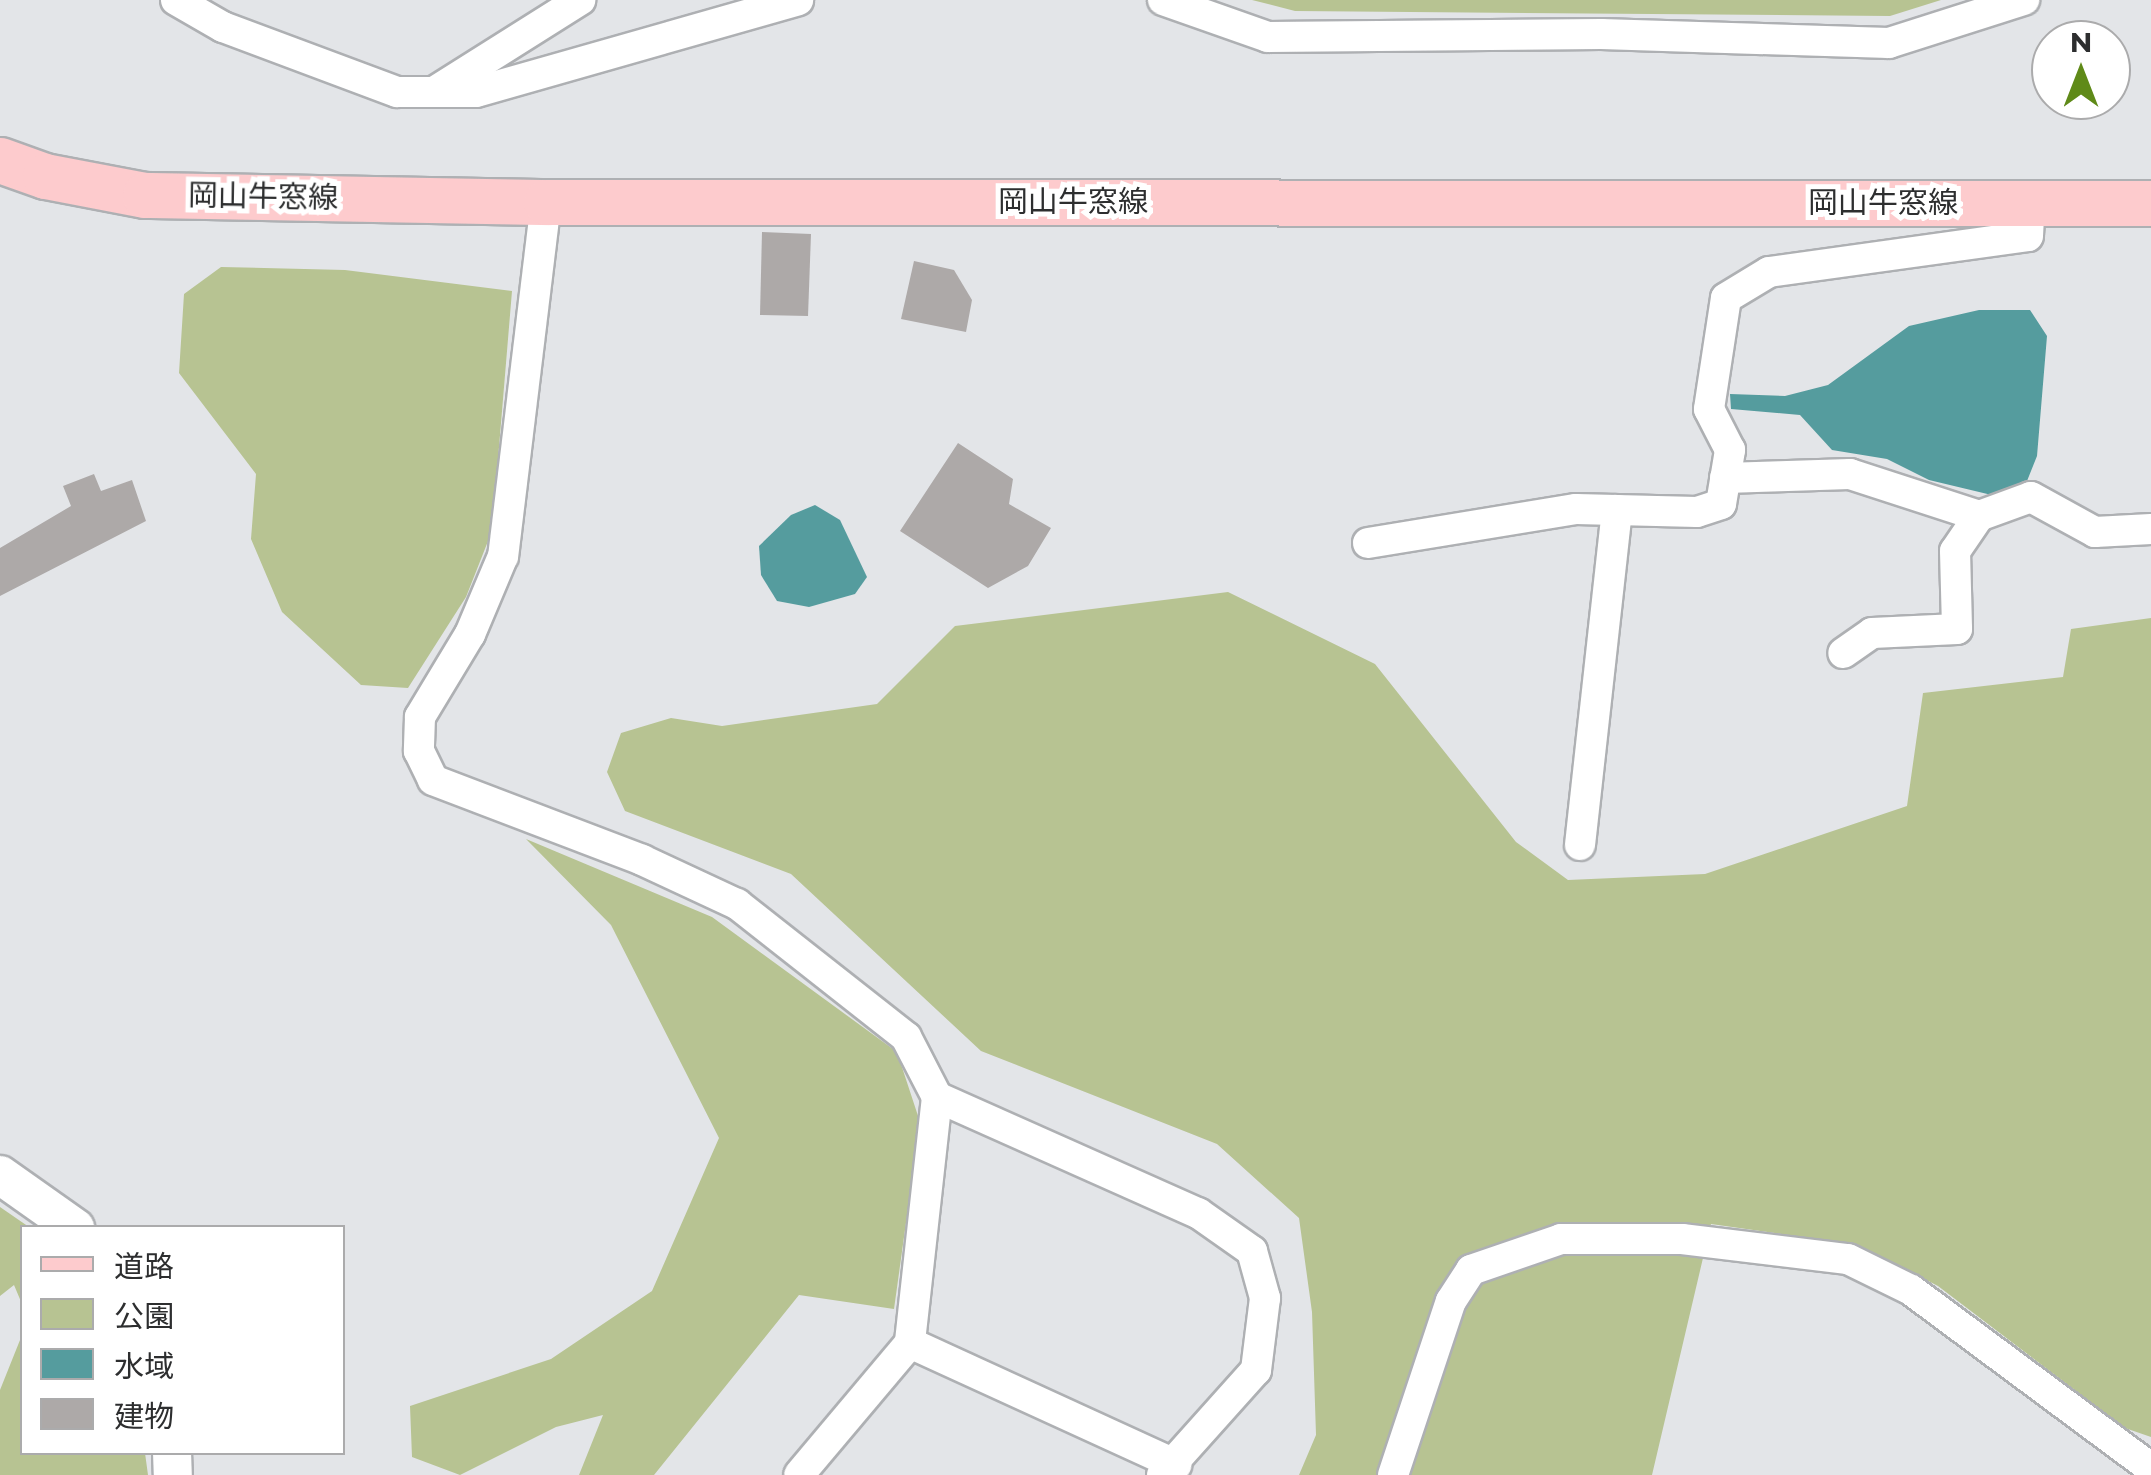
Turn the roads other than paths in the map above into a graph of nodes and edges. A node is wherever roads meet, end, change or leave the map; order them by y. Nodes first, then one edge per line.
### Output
1 (176, 0) edge
2 (580, 0) edge
3 (798, 0) edge
4 (1163, 0) edge
5 (2024, 0) edge
6 (434, 92) junction
7 (0, 160) edge
8 (546, 202) junction
9 (2030, 203) junction
10 (2151, 203) edge
11 (1725, 478) junction
12 (1617, 510) junction
13 (1979, 516) junction
14 (2151, 529) edge
15 (1368, 544) dead end
16 (1843, 653) dead end
17 (1580, 846) dead end
18 (937, 1097) junction
19 (0, 1174) edge
20 (71, 1225) edge
21 (910, 1342) junction
22 (2114, 1444) junction
23 (2151, 1456) edge
24 (2151, 1468) edge
25 (1169, 1470) edge
26 (799, 1475) edge
27 (1393, 1475) edge

1 - 6 street
2 - 6 street
3 - 6 street
4 - 5 street
7 - 8 main road, 岡山牛窓線
8 - 9 main road, 岡山牛窓線
8 - 18 street
9 - 10 main road, 岡山牛窓線
9 - 11 street
11 - 12 street
11 - 13 street
12 - 15 street
12 - 17 street
13 - 14 street
13 - 16 street
18 - 21 street
18 - 25 street
19 - 20 street
21 - 25 street
21 - 26 street
22 - 23 street
22 - 24 street
22 - 27 street

